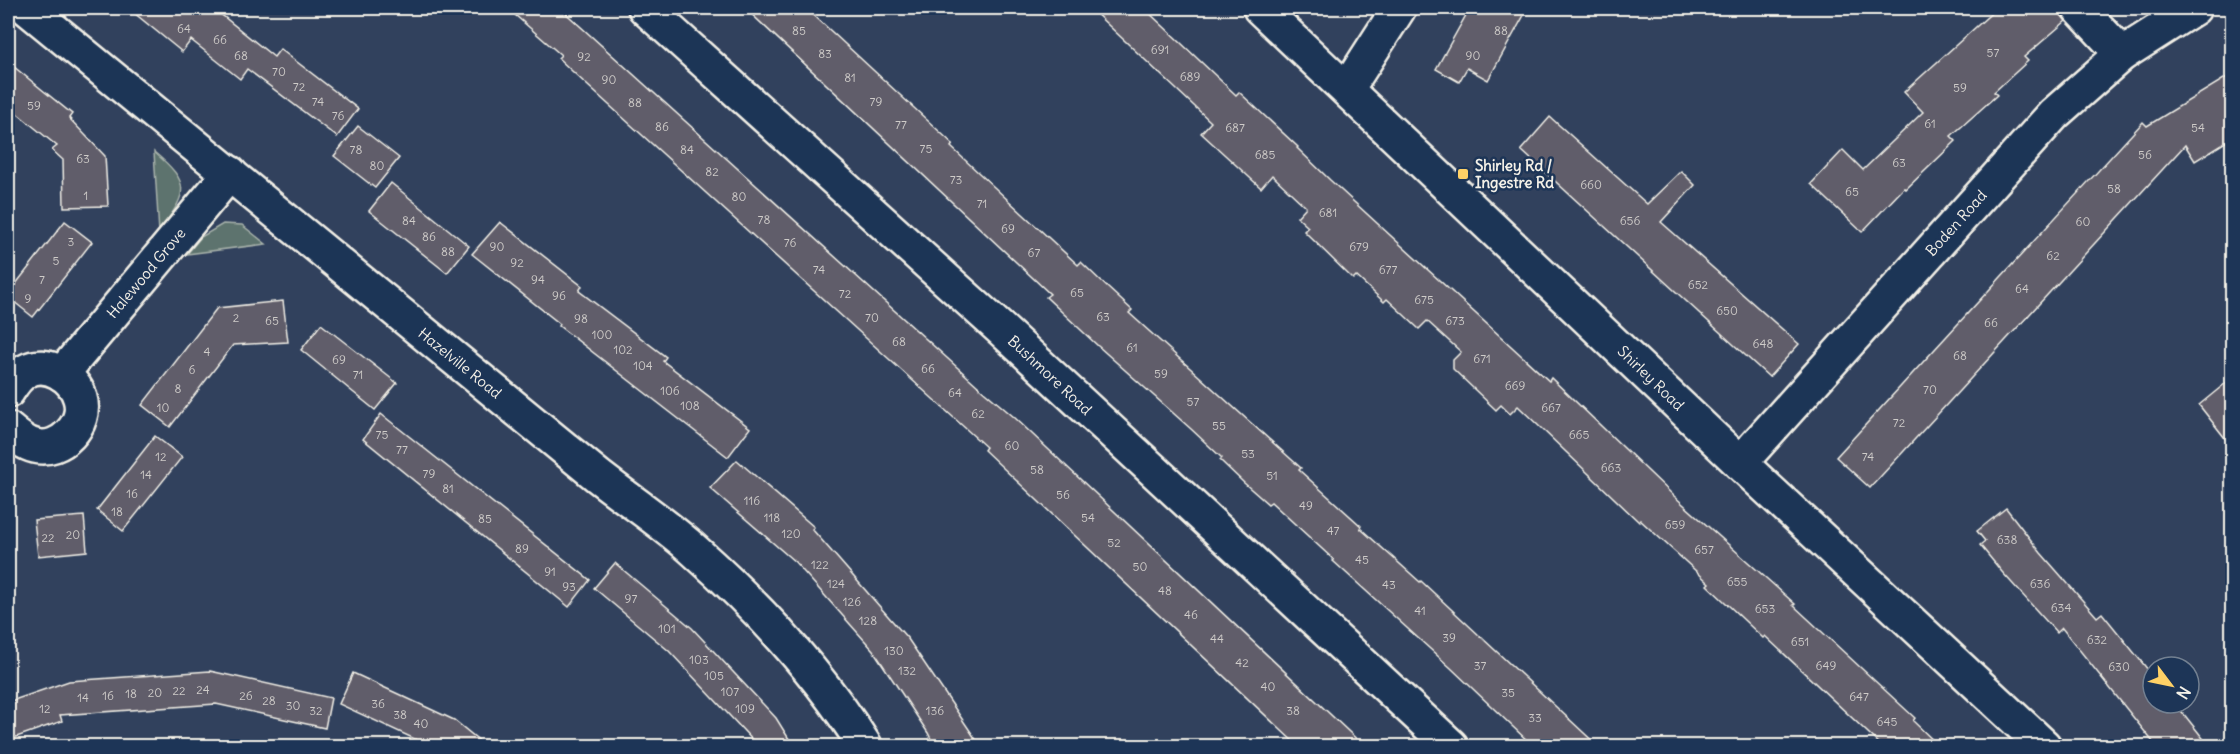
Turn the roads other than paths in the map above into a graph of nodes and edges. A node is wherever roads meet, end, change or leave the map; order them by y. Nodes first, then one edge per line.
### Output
1 (27, 8) edge
2 (645, 8) edge
3 (1260, 8) edge
4 (1399, 8) edge
5 (2079, 8) edge
6 (2194, 8) edge
7 (2122, 54) junction
8 (1347, 89) junction
9 (230, 173) junction
10 (62, 374) junction
11 (8, 391) edge
12 (8, 429) edge
13 (1740, 464) junction
14 (865, 747) edge
15 (1451, 747) edge
16 (2044, 747) edge

1 - 9 street, Hazelville Road
2 - 15 street, Bushmore Road
3 - 8 street, Shirley Road
4 - 8 street
5 - 7 street
6 - 7 street, Boden Road
7 - 13 street, Boden Road
8 - 13 street, Shirley Road
9 - 10 street, Halewood Grove
9 - 14 street, Hazelville Road
10 - 11 street
10 - 12 street
13 - 16 street, Shirley Road

